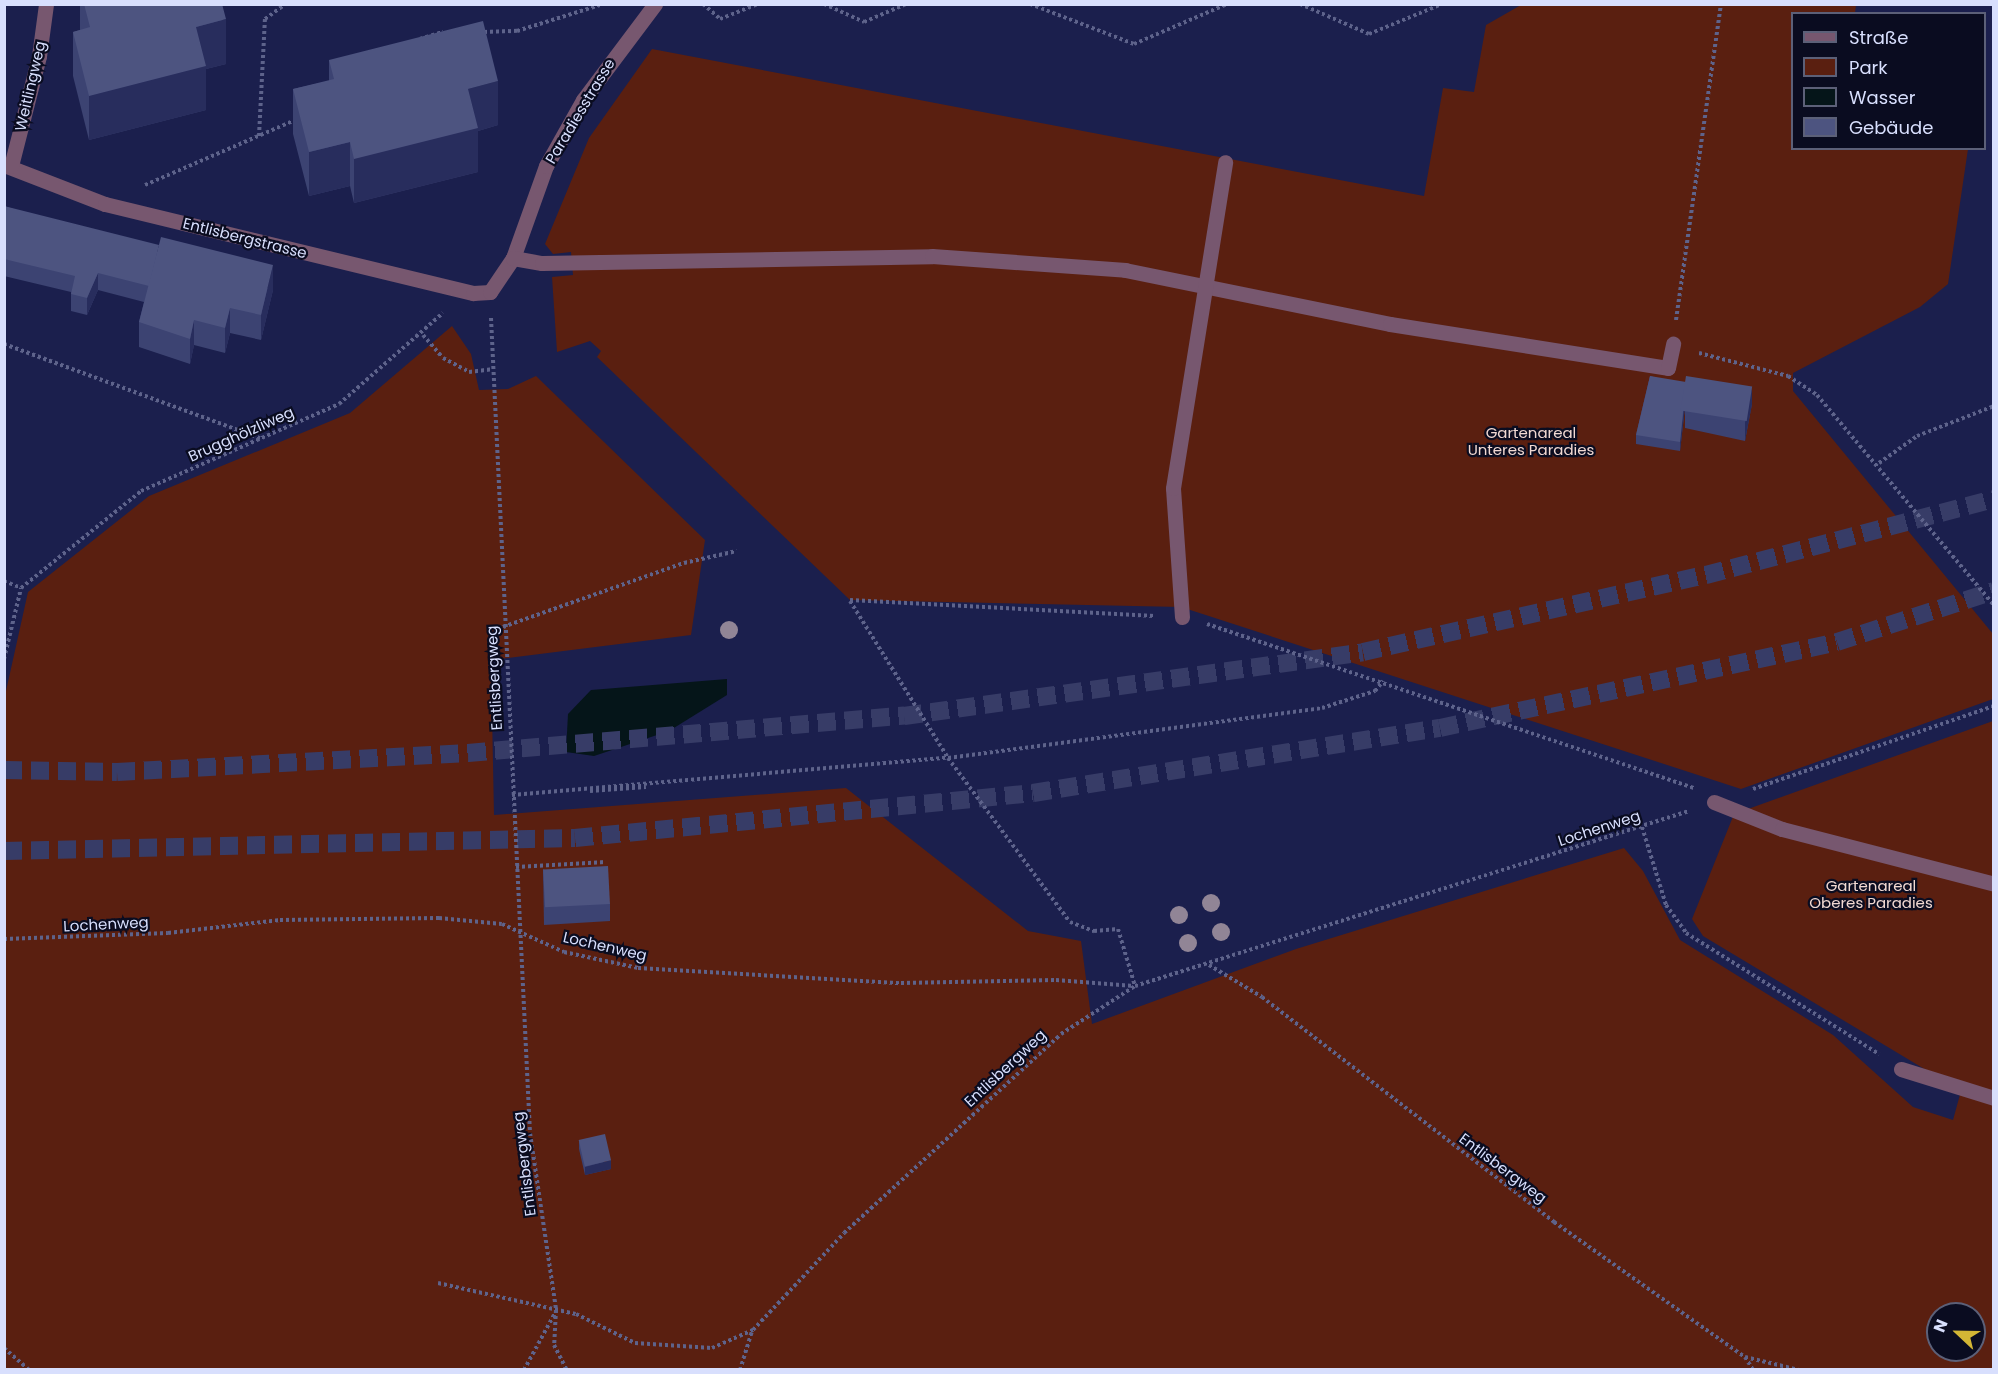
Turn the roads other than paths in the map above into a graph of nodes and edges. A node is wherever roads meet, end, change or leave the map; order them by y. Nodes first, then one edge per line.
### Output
1 (46, 4) edge
2 (656, 4) edge
3 (1225, 162) dead end
4 (8, 166) edge
5 (513, 258) junction
6 (1203, 285) junction
7 (490, 292) joint
8 (1673, 344) road end
9 (1182, 616) road end
10 (1714, 802) road end
11 (1994, 884) edge
12 (1902, 1069) road end
13 (1994, 1098) edge

1 - 4 street, Weitlingweg
2 - 5 street, Paradiesstrasse
3 - 6 street
4 - 7 street, Entlisbergstrasse
5 - 6 street
5 - 7 street, Paradiesstrasse
6 - 8 street
6 - 9 street
10 - 11 street
12 - 13 street

